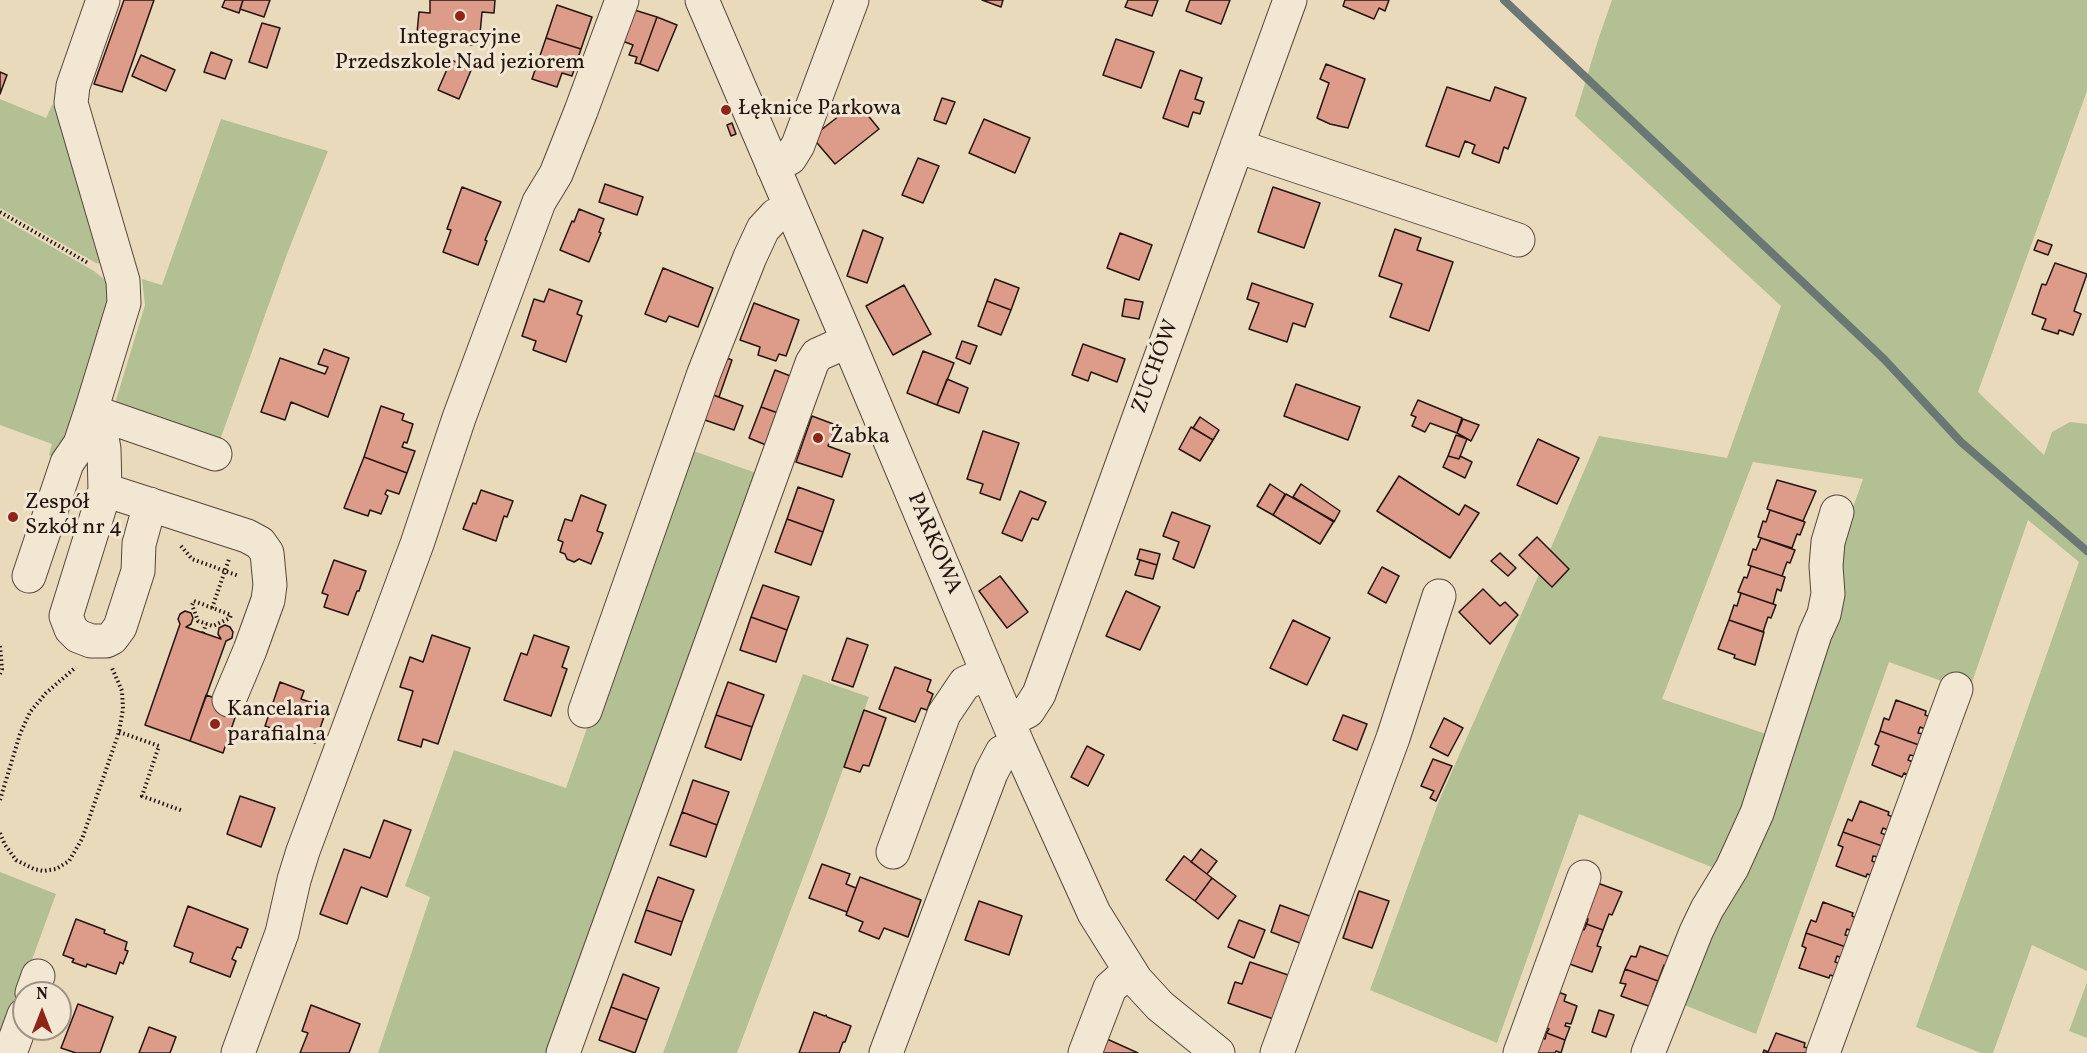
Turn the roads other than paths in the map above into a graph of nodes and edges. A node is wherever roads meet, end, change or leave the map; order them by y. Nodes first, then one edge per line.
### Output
1 (103, 0) edge
2 (622, 0) edge
3 (702, 0) edge
4 (852, 0) edge
5 (1290, 0) edge
6 (1237, 146) junction
7 (772, 166) junction
8 (791, 210) junction
9 (1518, 240) dead end
10 (848, 341) junction
11 (92, 411) junction
12 (215, 454) dead end
13 (105, 490) junction
14 (150, 504) junction
15 (1837, 512) dead end
16 (28, 576) dead end
17 (1439, 596) dead end
18 (988, 673) junction
19 (1956, 689) dead end
20 (228, 700) dead end
21 (585, 711) dead end
22 (1013, 733) junction
23 (893, 852) dead end
24 (1584, 877) dead end
25 (1130, 971) junction
26 (1202, 1048) edge
27 (238, 1053) edge
28 (563, 1053) edge
29 (886, 1053) edge
30 (1085, 1053) edge
31 (1277, 1053) edge
32 (1520, 1053) edge
33 (1648, 1053) edge
34 (1823, 1053) edge

1 - 11 street
2 - 27 street
3 - 7 street, PARKOWA
4 - 7 street
5 - 6 street, ZUCHÓW
6 - 9 street
6 - 22 street, ZUCHÓW
7 - 8 street, PARKOWA
8 - 10 street, PARKOWA
8 - 21 street
10 - 18 street, PARKOWA
10 - 28 street
11 - 12 street
11 - 13 street
11 - 16 street
13 - 14 street
13 - 14 street
14 - 20 street
15 - 33 street
17 - 31 street
18 - 22 street, PARKOWA
18 - 23 street
19 - 34 street
22 - 25 street, PARKOWA
22 - 29 street, ZUCHÓW
24 - 32 street
25 - 26 street, PARKOWA
25 - 30 street

